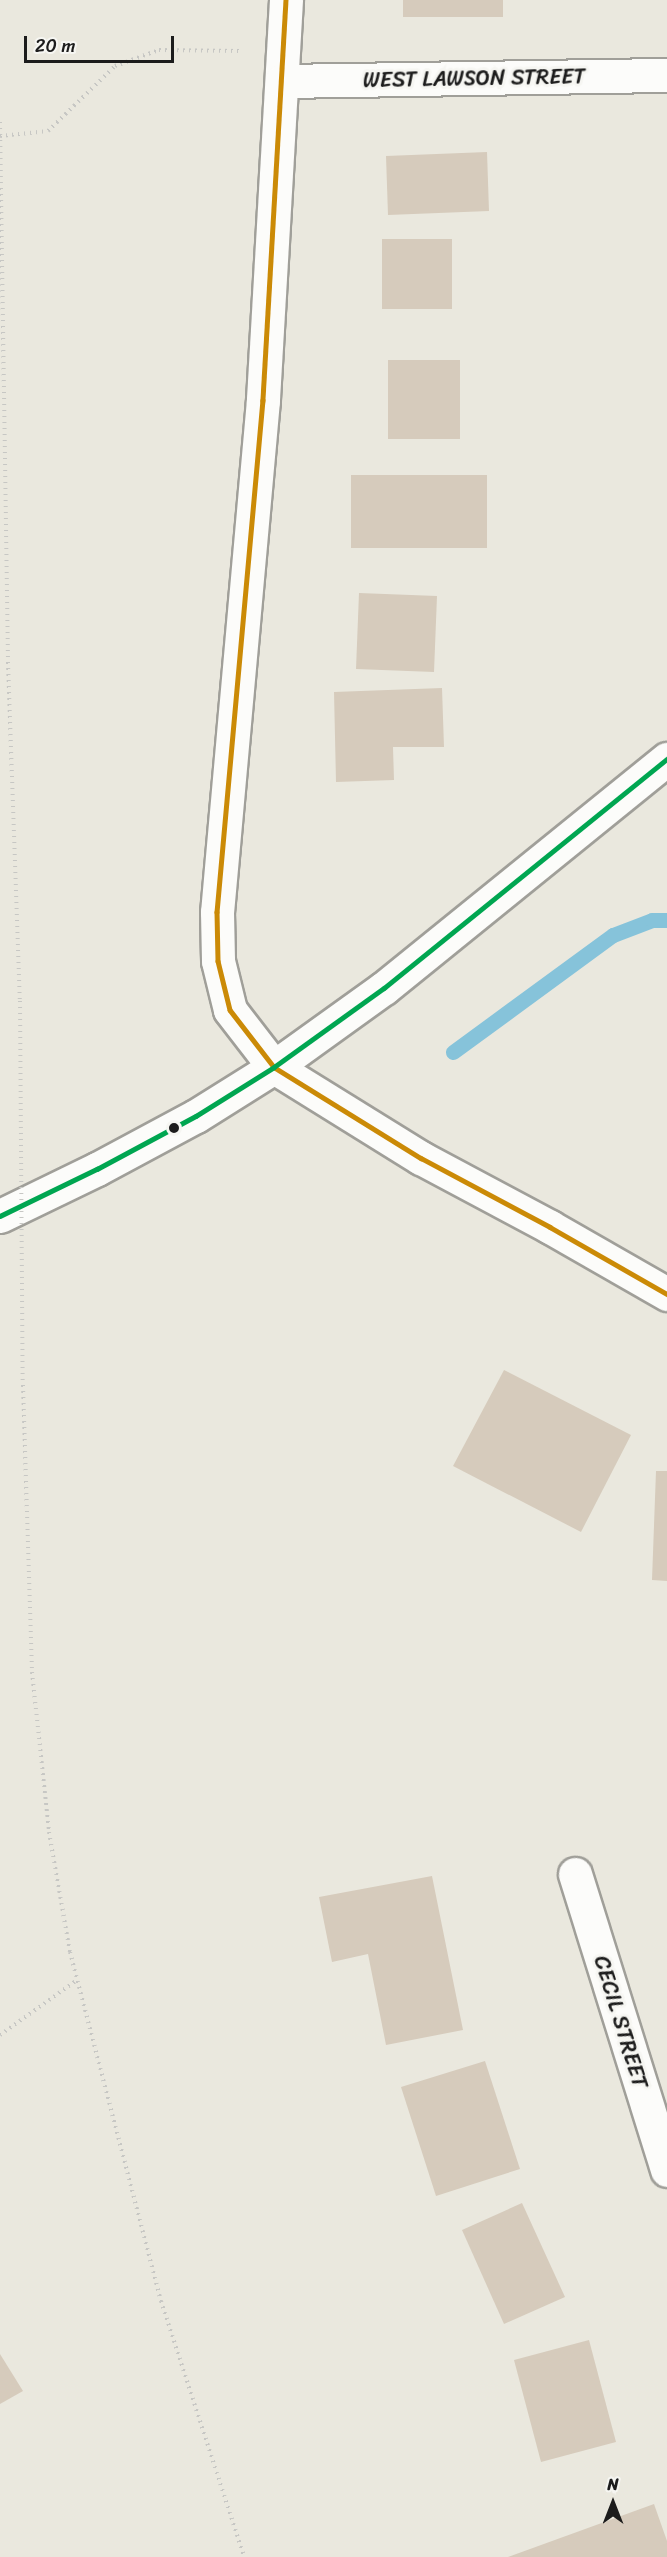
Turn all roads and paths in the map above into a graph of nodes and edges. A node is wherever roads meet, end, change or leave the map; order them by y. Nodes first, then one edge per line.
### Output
1 (286, 0) edge
2 (282, 67) junction
3 (667, 75) edge
4 (0, 122) edge
5 (0, 136) edge
6 (667, 759) edge
7 (274, 1067) junction
8 (0, 1216) edge
9 (667, 1294) edge
10 (574, 1874) dead end
11 (77, 1980) junction
12 (0, 2035) edge
13 (667, 2170) edge
14 (244, 2557) edge

1 - 2 street
2 - 3 street, WEST LAWSON STREET
2 - 5 path
2 - 7 street
4 - 5 path
5 - 11 path, bridge
6 - 7 street
7 - 8 street
7 - 9 street
10 - 13 street, CECIL STREET
11 - 12 path
11 - 14 path

